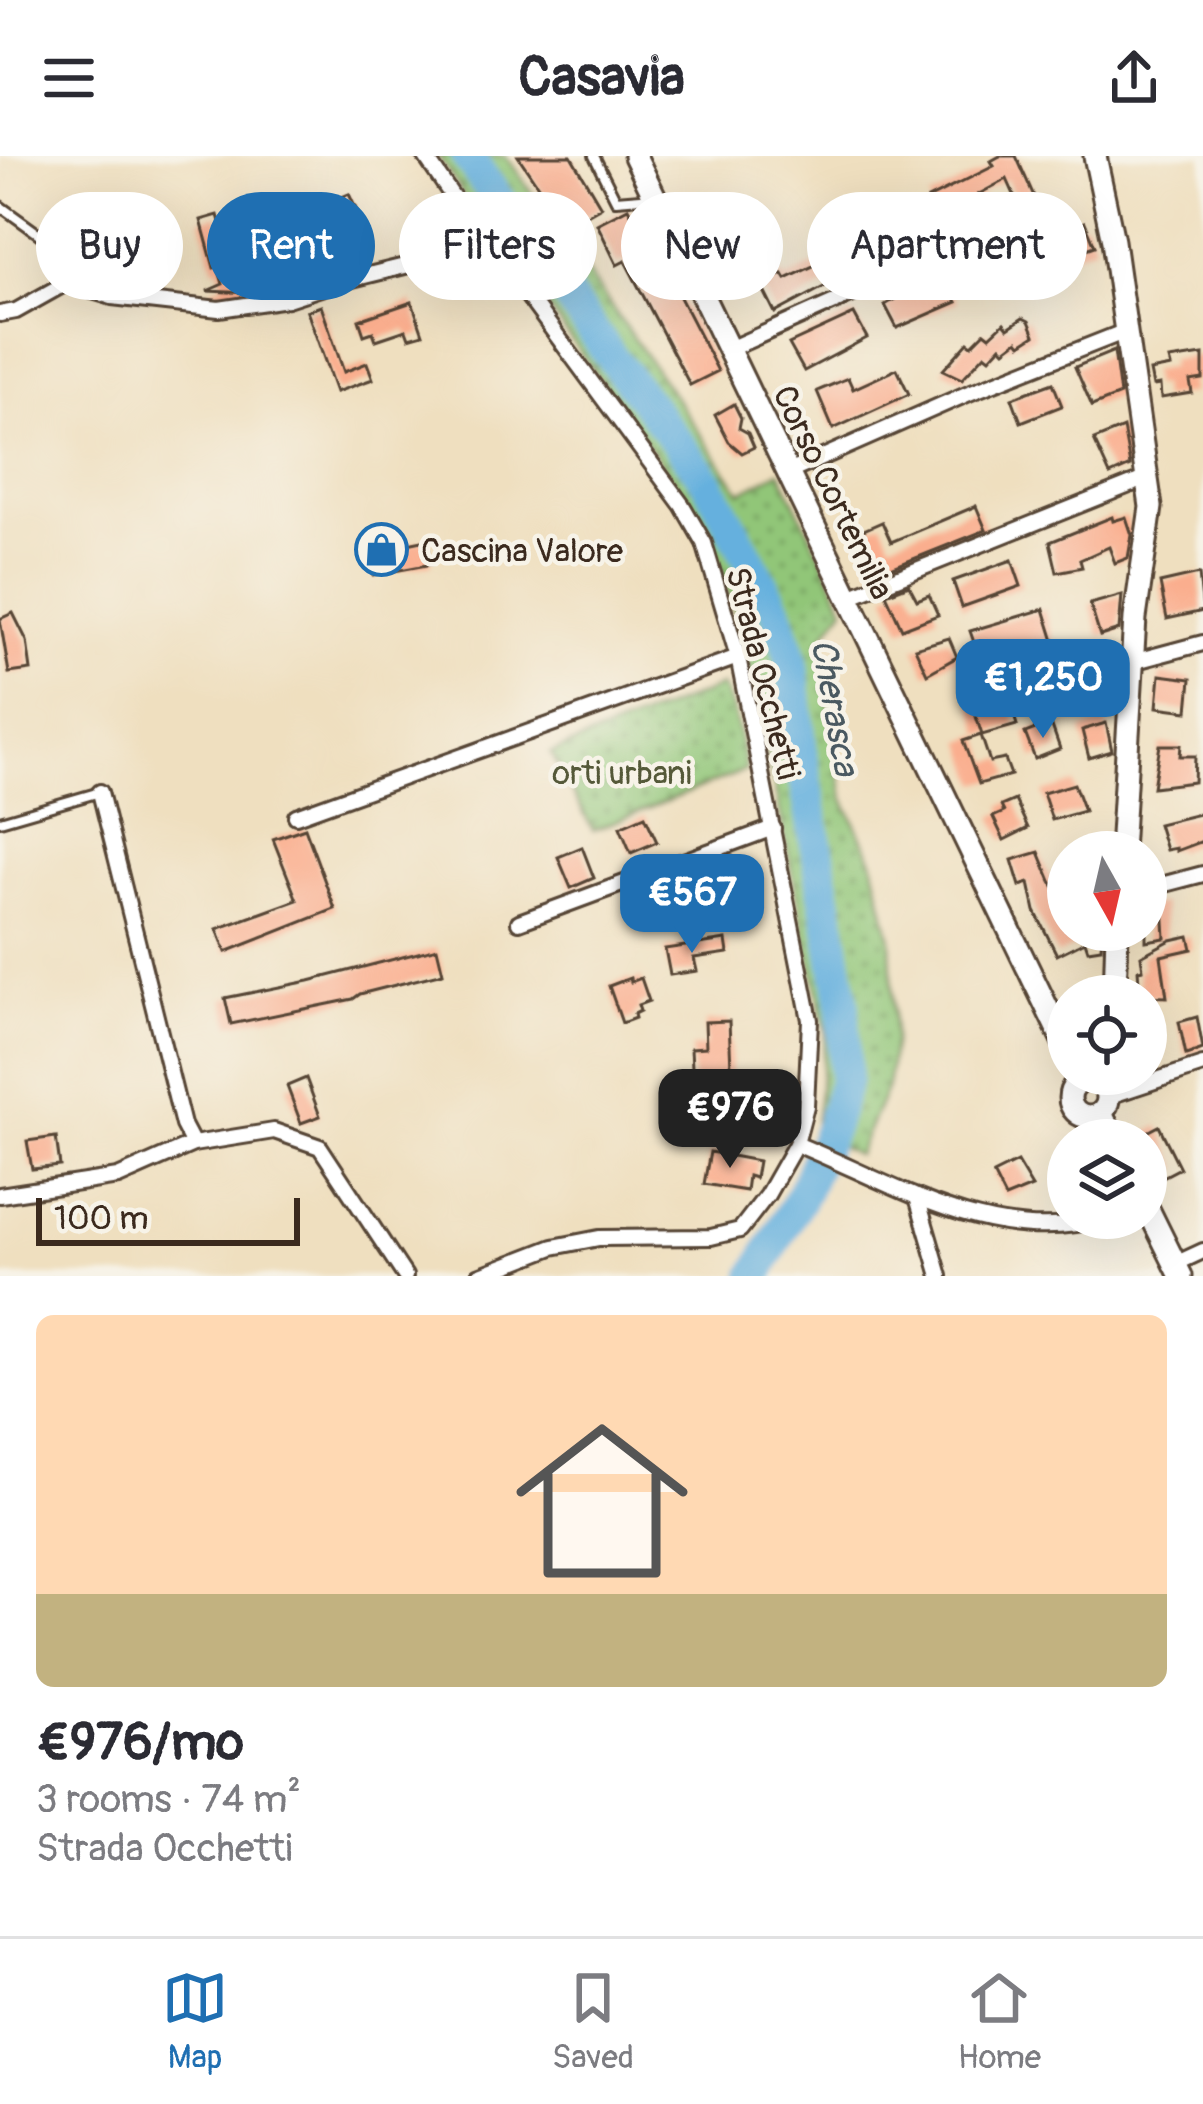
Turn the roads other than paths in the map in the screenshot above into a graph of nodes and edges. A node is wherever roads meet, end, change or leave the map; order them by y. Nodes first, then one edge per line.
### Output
1 (425, 156) edge
2 (594, 156) edge
3 (634, 156) edge
4 (1095, 156) edge
5 (449, 192) edge
6 (652, 192) edge
7 (621, 200) edge
8 (0, 206) edge
9 (36, 232) edge
10 (399, 270) edge
11 (36, 300) edge
12 (139, 300) edge
13 (531, 300) edge
14 (704, 300) edge
15 (840, 300) edge
16 (0, 314) edge
17 (1126, 331) junction
18 (728, 350) junction
19 (789, 472) junction
20 (1147, 478) junction
21 (849, 597) junction
22 (1203, 643) edge
23 (738, 657) junction
24 (1132, 662) junction
25 (100, 792) joint
26 (296, 816) dead end
27 (0, 821) edge
28 (772, 828) junction
29 (1122, 831) edge
30 (1203, 874) edge
31 (1167, 883) edge
32 (520, 922) dead end
33 (1047, 1007) edge
34 (1203, 1065) edge
35 (1167, 1072) edge
36 (193, 1144) junction
37 (796, 1144) junction
38 (0, 1195) edge
39 (917, 1197) junction
40 (1047, 1222) edge
41 (1162, 1239) edge
42 (1203, 1251) edge
43 (1178, 1270) edge
44 (405, 1276) edge
45 (478, 1276) edge
46 (940, 1276) edge

1 - 5 street, Strada Occhetti
2 - 7 lane
3 - 6 main road, Corso Cortemilia
4 - 17 main road
8 - 9 lane
10 - 12 street
11 - 16 street
13 - 23 street, Strada Occhetti
14 - 18 main road, Corso Cortemilia
15 - 18 street
17 - 19 street
17 - 20 main road
18 - 19 main road, Corso Cortemilia
19 - 21 main road, Corso Cortemilia
20 - 21 street
20 - 24 main road
21 - 33 main road, Corso Cortemilia
22 - 24 street
23 - 26 street
23 - 28 street, Strada Occhetti
24 - 29 main road
25 - 27 lane
25 - 36 street
28 - 32 street
28 - 37 street, Strada Occhetti
30 - 31 street
34 - 35 street
36 - 38 street
36 - 44 street
37 - 39 street
37 - 45 street, Strada Occhetti
39 - 40 street
39 - 46 street
41 - 43 main road
42 - 43 street

